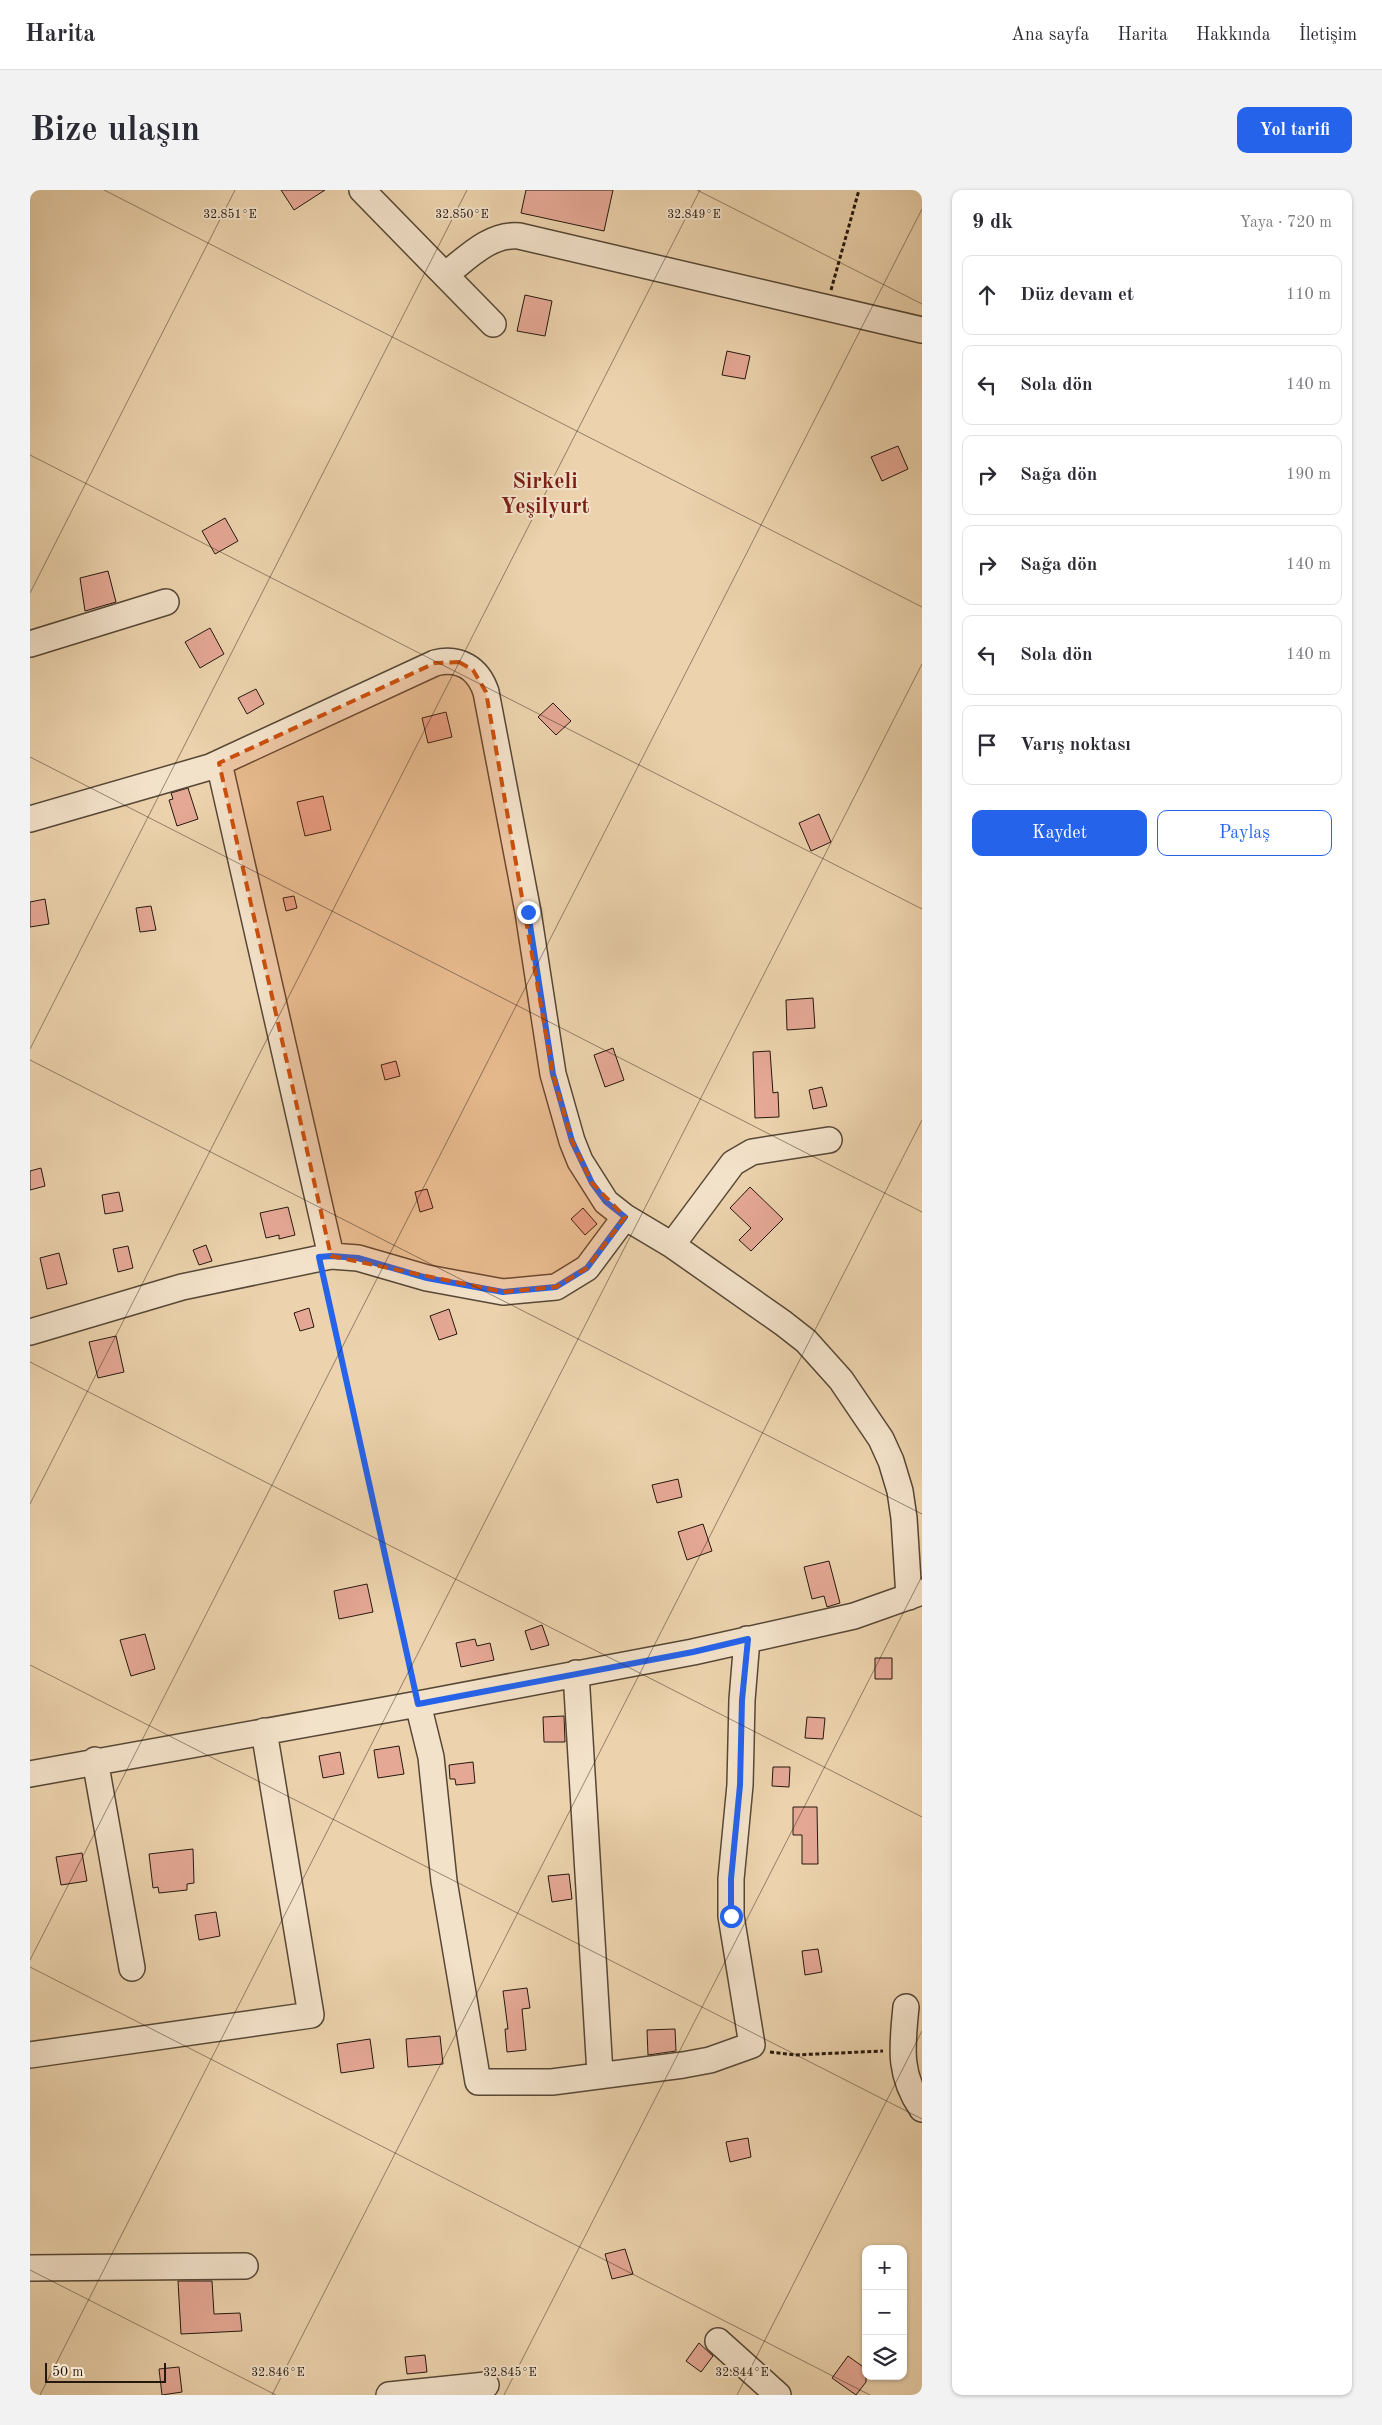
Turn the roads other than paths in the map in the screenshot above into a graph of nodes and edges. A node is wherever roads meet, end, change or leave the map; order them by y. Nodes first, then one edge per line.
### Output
1 (362, 190) edge
2 (445, 275) junction
3 (492, 324) dead end
4 (922, 330) edge
5 (166, 602) dead end
6 (30, 644) edge
7 (219, 763) junction
8 (30, 819) edge
9 (830, 1140) dead end
10 (625, 1217) junction
11 (672, 1245) junction
12 (325, 1256) junction
13 (30, 1332) edge
14 (916, 1595) edge
15 (748, 1639) junction
16 (576, 1673) junction
17 (418, 1704) junction
18 (264, 1731) junction
19 (95, 1760) junction
20 (30, 1774) edge
21 (132, 1968) dead end
22 (906, 2007) dead end
23 (30, 2055) edge
24 (600, 2074) junction
25 (922, 2109) edge
26 (245, 2266) dead end
27 (30, 2268) edge
28 (718, 2341) dead end
29 (486, 2385) dead end
30 (388, 2395) edge
31 (778, 2395) edge

1 - 2 street
2 - 3 street
2 - 4 street
5 - 6 street
7 - 8 street
7 - 10 street
7 - 12 street
9 - 11 street
10 - 11 street
10 - 12 street
11 - 14 street
12 - 13 street
14 - 15 street
15 - 16 street
15 - 24 street
16 - 17 street
16 - 24 street
17 - 18 street
17 - 24 street
18 - 19 street
18 - 23 street
19 - 20 street
19 - 21 street
22 - 25 street
26 - 27 street
28 - 31 street
29 - 30 street

